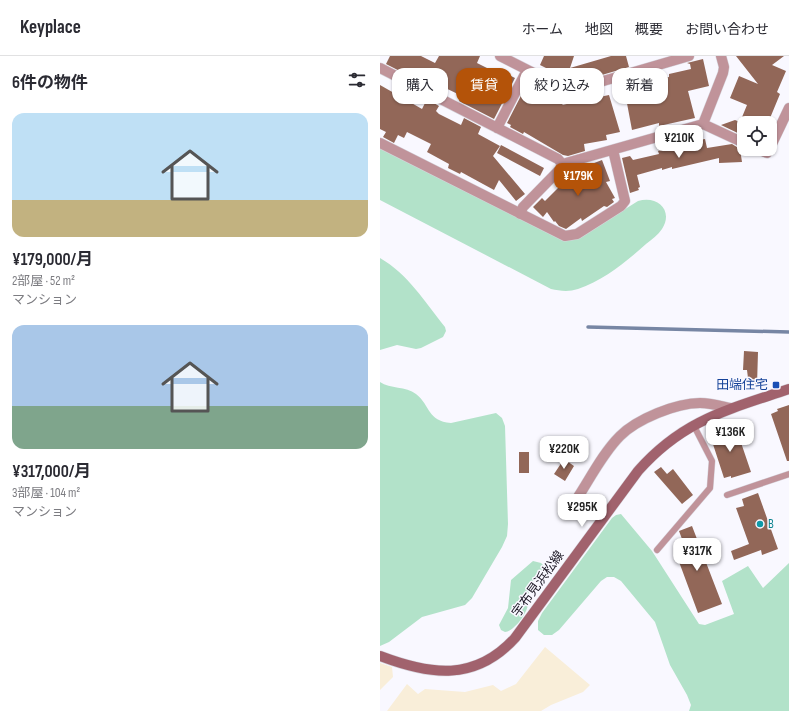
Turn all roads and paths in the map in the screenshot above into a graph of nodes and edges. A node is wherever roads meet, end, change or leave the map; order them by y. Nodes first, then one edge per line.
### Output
1 (500, 56) edge
2 (689, 56) edge
3 (721, 56) edge
4 (380, 68) edge
5 (523, 68) edge
6 (604, 81) edge
7 (520, 84) edge
8 (789, 108) edge
9 (703, 124) junction
10 (497, 128) junction
11 (777, 133) edge
12 (737, 139) edge
13 (380, 143) edge
14 (613, 150) junction
15 (564, 166) junction
16 (520, 214) junction
17 (789, 389) edge
18 (730, 408) junction
19 (693, 424) junction
20 (789, 474) edge
21 (728, 495) dead end
22 (578, 497) dead end
23 (657, 550) dead end
24 (380, 656) edge

1 - 5 street
2 - 6 street
3 - 9 street
4 - 10 street
7 - 10 street
8 - 11 street
9 - 12 street
9 - 14 street
10 - 15 street
13 - 16 street
14 - 15 street
14 - 16 street
15 - 16 street
17 - 18 main road, 宇布見浜松線
18 - 19 main road, 宇布見浜松線
18 - 22 street
19 - 23 lane
19 - 24 main road, 宇布見浜松線
20 - 21 lane

